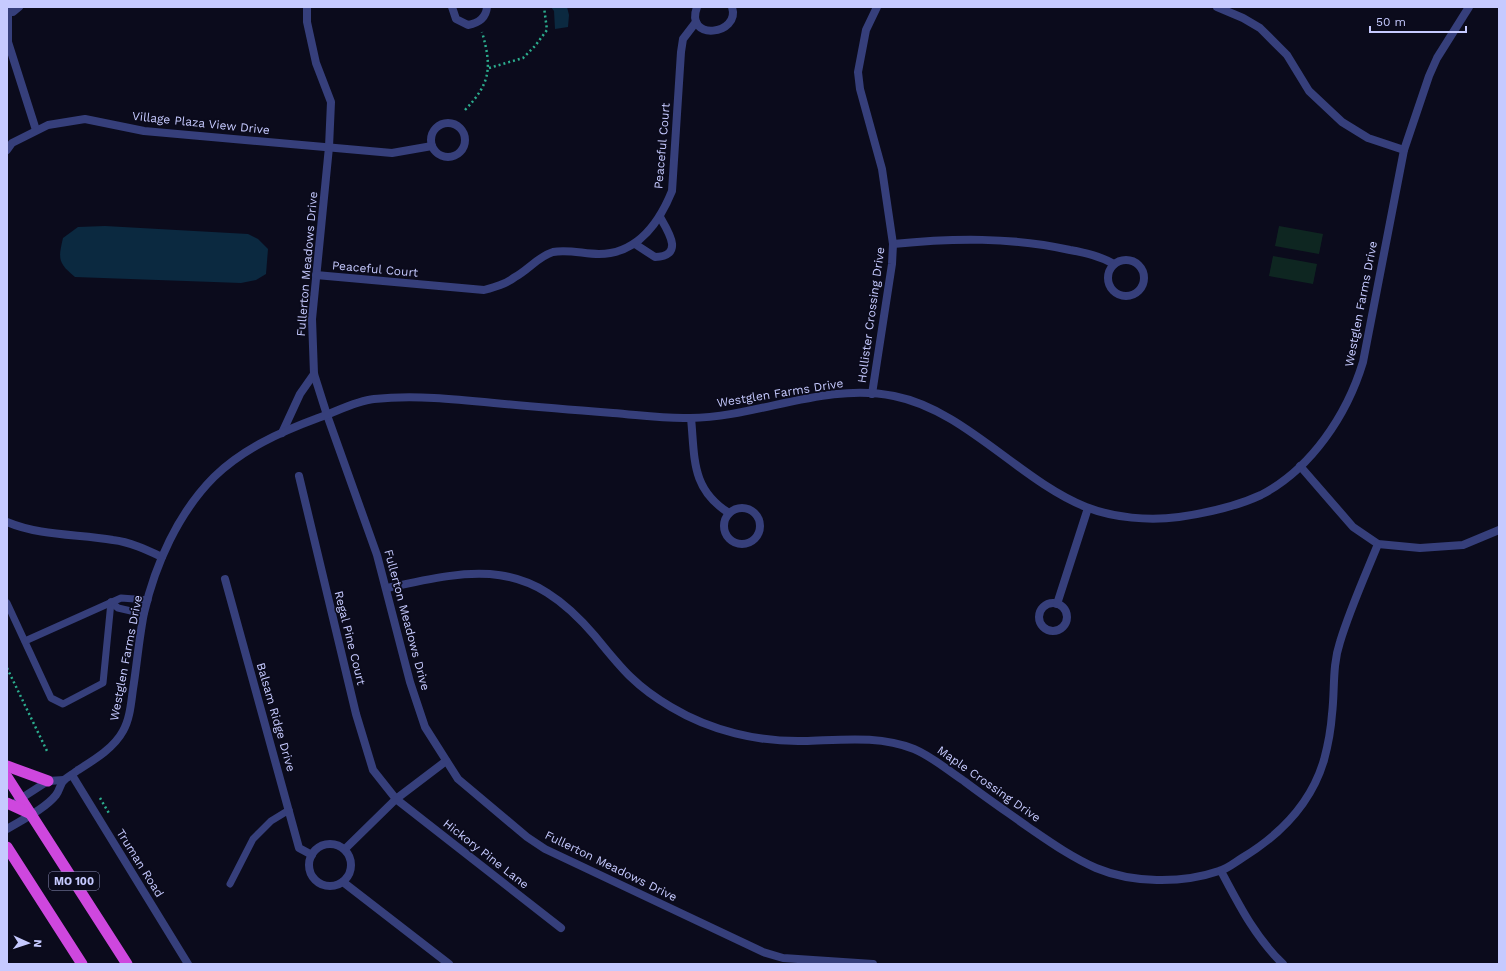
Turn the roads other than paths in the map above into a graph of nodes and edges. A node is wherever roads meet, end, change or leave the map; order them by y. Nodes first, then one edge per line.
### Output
1 (20, 7) edge
2 (307, 7) edge
3 (452, 7) edge
4 (487, 7) edge
5 (697, 7) edge
6 (732, 7) edge
7 (877, 7) edge
8 (1217, 7) edge
9 (1469, 7) edge
10 (7, 12) edge
11 (696, 22) junction
12 (36, 130) junction
13 (432, 146) junction
14 (329, 147) junction
15 (7, 150) edge
16 (1404, 150) junction
17 (660, 217) junction
18 (635, 244) junction
19 (893, 244) junction
20 (1114, 264) junction
21 (316, 275) junction
22 (314, 374) junction
23 (872, 394) junction
24 (327, 415) junction
25 (691, 418) junction
26 (282, 433) junction
27 (1300, 466) junction
28 (299, 476) dead end
29 (1088, 508) junction
30 (729, 513) junction
31 (7, 522) edge
32 (1499, 530) edge
33 (1378, 544) junction
34 (162, 557) junction
35 (225, 579) dead end
36 (387, 588) junction
37 (148, 600) junction
38 (111, 602) junction
39 (7, 603) edge
40 (1057, 604) dead end
41 (144, 614) junction
42 (25, 641) junction
43 (446, 761) junction
44 (7, 766) edge
45 (72, 775) junction
46 (7, 777) edge
47 (64, 780) junction
48 (48, 781) junction
49 (21, 799) junction
50 (396, 799) junction
51 (8, 805) edge
52 (289, 810) junction
53 (31, 814) junction
54 (7, 829) edge
55 (7, 847) edge
56 (345, 849) junction
57 (312, 855) junction
58 (7, 864) edge
59 (1221, 871) junction
60 (24, 873) junction
61 (343, 882) junction
62 (230, 884) dead end
63 (561, 928) dead end
64 (82, 964) edge
65 (127, 964) edge
66 (188, 964) edge
67 (449, 964) edge
68 (874, 964) edge
69 (1282, 964) edge

1 - 10 street
2 - 14 street, Fullerton Meadows Drive
3 - 4 street
5 - 11 street
6 - 11 street
7 - 19 street, Hollister Crossing Drive
8 - 16 street
9 - 16 street, Westglen Farms Drive
10 - 12 street
11 - 17 street, Peaceful Court
12 - 14 street, Village Plaza View Drive
12 - 15 street, Village Plaza View Drive
13 - 13 street
13 - 14 street, Village Plaza View Drive
14 - 21 street, Fullerton Meadows Drive
16 - 27 street, Westglen Farms Drive
17 - 18 street, Peaceful Court
17 - 18 street
18 - 21 street, Peaceful Court
19 - 20 street
19 - 23 street, Hollister Crossing Drive
20 - 20 street
21 - 22 street, Fullerton Meadows Drive
22 - 24 street, Fullerton Meadows Drive
22 - 26 street
23 - 25 street, Westglen Farms Drive
23 - 29 street, Westglen Farms Drive
24 - 25 street, Westglen Farms Drive
24 - 26 street, Westglen Farms Drive
24 - 36 street, Fullerton Meadows Drive
25 - 30 street
26 - 34 street, Westglen Farms Drive
27 - 29 street, Westglen Farms Drive
27 - 33 street
28 - 50 street, Regal Pine Court
29 - 40 street
30 - 30 street
31 - 34 street
32 - 33 street
33 - 59 street, Maple Crossing Drive
34 - 37 street, Westglen Farms Drive
35 - 52 street, Balsam Ridge Drive
36 - 43 street, Fullerton Meadows Drive
36 - 59 street, Maple Crossing Drive
37 - 38 lane
37 - 41 street, Westglen Farms Drive
38 - 41 lane
38 - 42 lane
38 - 42 lane
39 - 42 lane
41 - 45 street, Westglen Farms Drive
43 - 50 street
43 - 68 street, Fullerton Meadows Drive
44 - 48 highway
45 - 47 street, Westglen Farms Drive
45 - 66 street, Truman Road
46 - 49 highway, MO 100
47 - 48 street, Westglen Farms Drive
47 - 53 street, Westglen Farms Drive
48 - 49 street
49 - 51 street
49 - 53 highway, MO 100
50 - 56 street
50 - 63 street, Hickory Pine Lane
51 - 53 highway
52 - 57 street, Balsam Ridge Drive
52 - 62 lane
53 - 54 street, Westglen Farms Drive
53 - 65 highway, MO 100
55 - 60 highway, MO 100
56 - 57 street
56 - 61 street
57 - 61 street
58 - 60 highway
59 - 69 street
60 - 64 highway, MO 100
61 - 67 street

